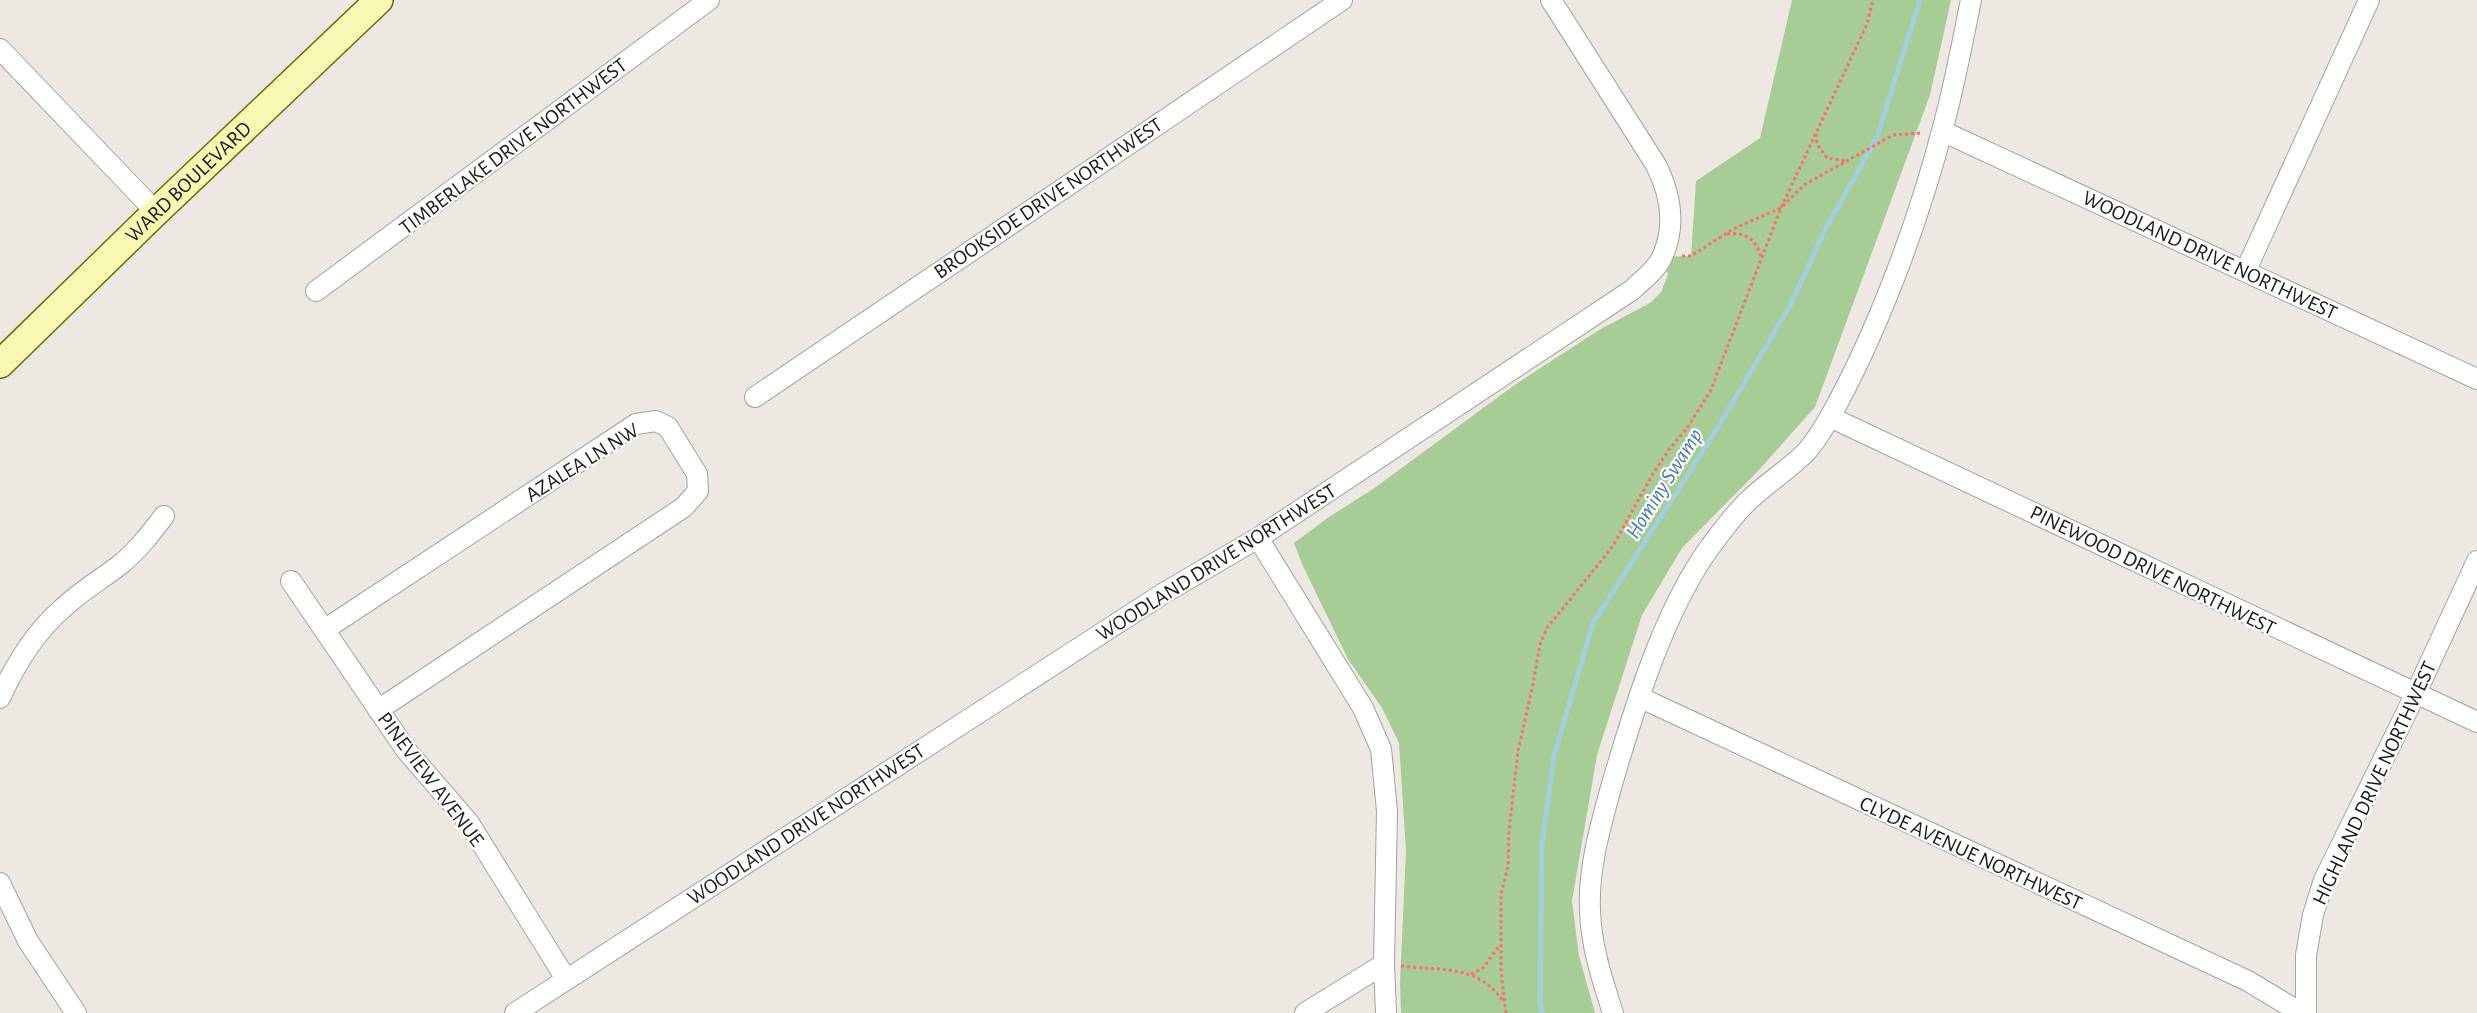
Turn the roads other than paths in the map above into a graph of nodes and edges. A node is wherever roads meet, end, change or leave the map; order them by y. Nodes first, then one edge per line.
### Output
1 (379, 0) edge
2 (709, 0) edge
3 (1342, 0) edge
4 (1551, 0) edge
5 (1971, 0) edge
6 (2368, 0) edge
7 (0, 49) edge
8 (1942, 131) junction
9 (156, 212) junction
10 (2246, 270) junction
11 (316, 291) dead end
12 (0, 364) edge
13 (2477, 379) edge
14 (755, 397) dead end
15 (1830, 417) junction
16 (164, 516) dead end
17 (1258, 538) junction
18 (2477, 561) edge
19 (291, 581) dead end
20 (324, 630) junction
21 (2416, 693) junction
22 (1639, 697) junction
23 (0, 698) edge
24 (378, 710) junction
25 (2477, 722) edge
26 (0, 883) edge
27 (1384, 964) junction
28 (566, 979) junction
29 (76, 1013) edge
30 (515, 1013) edge
31 (1305, 1013) edge
32 (1386, 1013) edge
33 (1613, 1013) edge
34 (2301, 1013) edge
35 (2306, 1013) edge

1 - 9 main road, WARD BOULEVARD
2 - 11 street, TIMBERLAKE DRIVE NORTHWEST
3 - 14 street, BROOKSIDE DRIVE NORTHWEST
4 - 17 street, WOODLAND DRIVE NORTHWEST
5 - 8 street
6 - 10 street
7 - 9 street
8 - 10 street, WOODLAND DRIVE NORTHWEST
8 - 15 street
9 - 12 main road, WARD BOULEVARD
10 - 13 street, WOODLAND DRIVE NORTHWEST
15 - 21 street, PINEWOOD DRIVE NORTHWEST
15 - 22 street
16 - 23 street
17 - 27 street
17 - 28 street, WOODLAND DRIVE NORTHWEST
18 - 21 street, HIGHLAND DRIVE NORTHWEST
19 - 20 street, PINEVIEW AVENUE
20 - 24 street, PINEVIEW AVENUE
20 - 24 street, AZALEA LN NW
21 - 25 street, PINEWOOD DRIVE NORTHWEST
21 - 35 street, HIGHLAND DRIVE NORTHWEST
22 - 33 street
22 - 34 street, CLYDE AVENUE NORTHWEST
24 - 28 street, PINEVIEW AVENUE
26 - 29 street
27 - 31 street
27 - 32 street
28 - 30 street, WOODLAND DRIVE NORTHWEST

